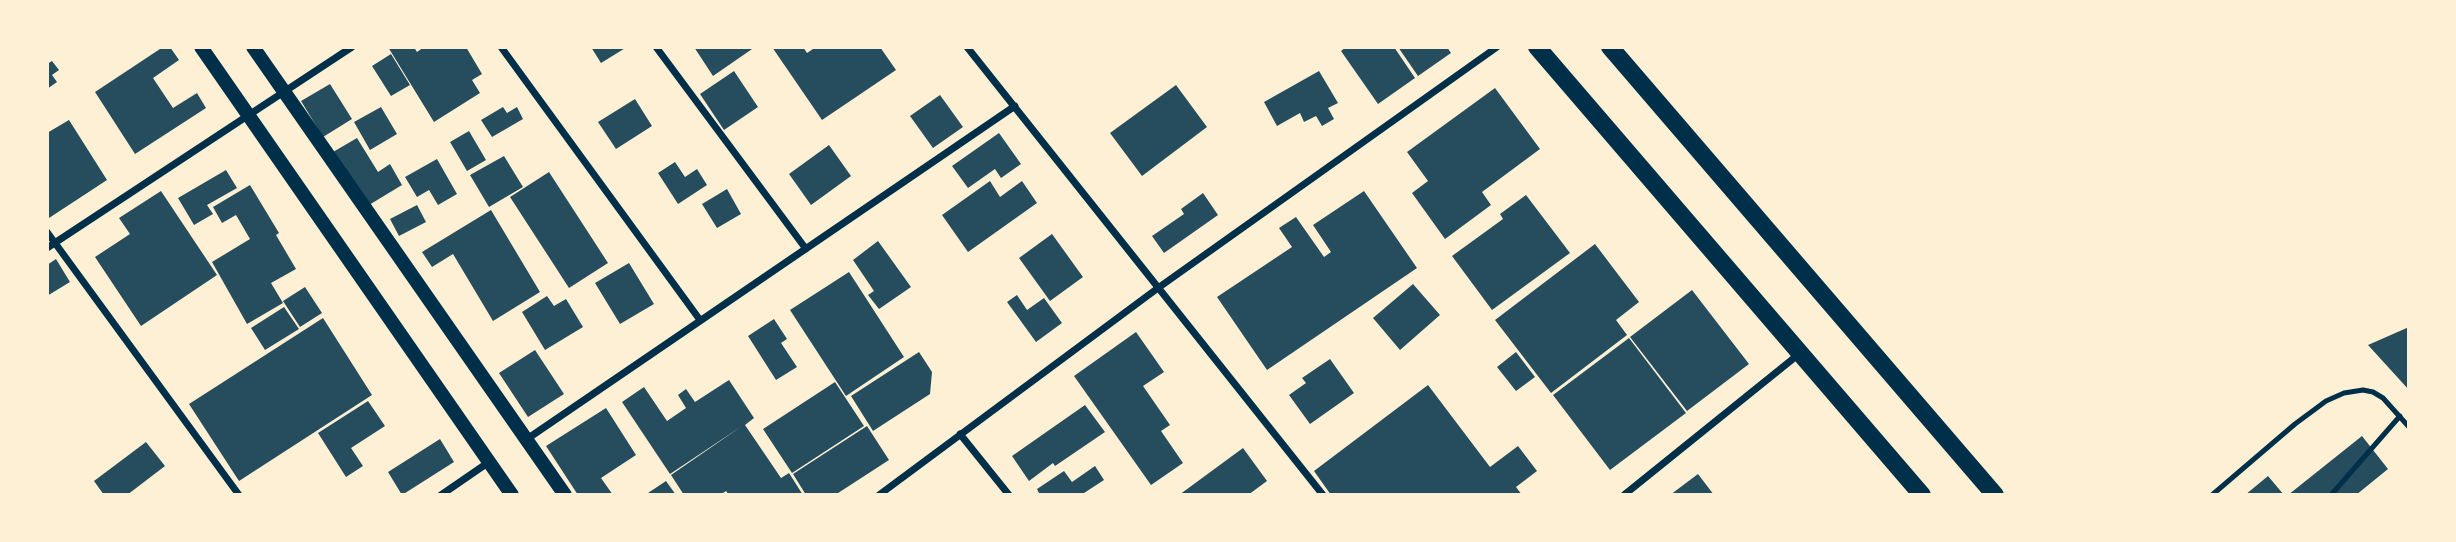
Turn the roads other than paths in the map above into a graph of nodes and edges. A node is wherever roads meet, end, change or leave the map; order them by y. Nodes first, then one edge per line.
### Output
1 (201, 47) edge
2 (253, 47) edge
3 (352, 47) edge
4 (501, 47) edge
5 (656, 47) edge
6 (967, 47) edge
7 (1497, 47) edge
8 (1537, 47) edge
9 (1610, 47) edge
10 (285, 91) junction
11 (1015, 106) junction
12 (248, 114) junction
13 (47, 232) edge
14 (55, 243) junction
15 (47, 248) edge
16 (806, 248) junction
17 (1158, 288) junction
18 (701, 320) junction
19 (1800, 354) junction
20 (2400, 416) junction
21 (2409, 427) edge
22 (960, 434) junction
23 (526, 440) junction
24 (489, 462) junction
25 (239, 495) edge
26 (441, 495) edge
27 (512, 495) edge
28 (565, 495) edge
29 (880, 495) edge
30 (1009, 495) edge
31 (1323, 495) edge
32 (1624, 495) edge
33 (1922, 495) edge
34 (1995, 495) edge
35 (2212, 495) edge
36 (2330, 495) edge

1 - 12 main road
2 - 10 main road
3 - 10 street
4 - 18 street
5 - 16 street
6 - 11 street
7 - 17 street
8 - 19 main road
9 - 34 main road
10 - 12 street
10 - 23 main road
11 - 16 street
11 - 17 street
12 - 14 street
12 - 24 main road
13 - 14 street
14 - 15 street
14 - 25 street
16 - 18 street
17 - 22 street
17 - 31 street
18 - 23 street
19 - 32 street
19 - 33 main road
20 - 21 lane
20 - 35 lane
20 - 36 lane
22 - 29 street
22 - 30 street
23 - 28 main road
24 - 26 street
24 - 27 main road

